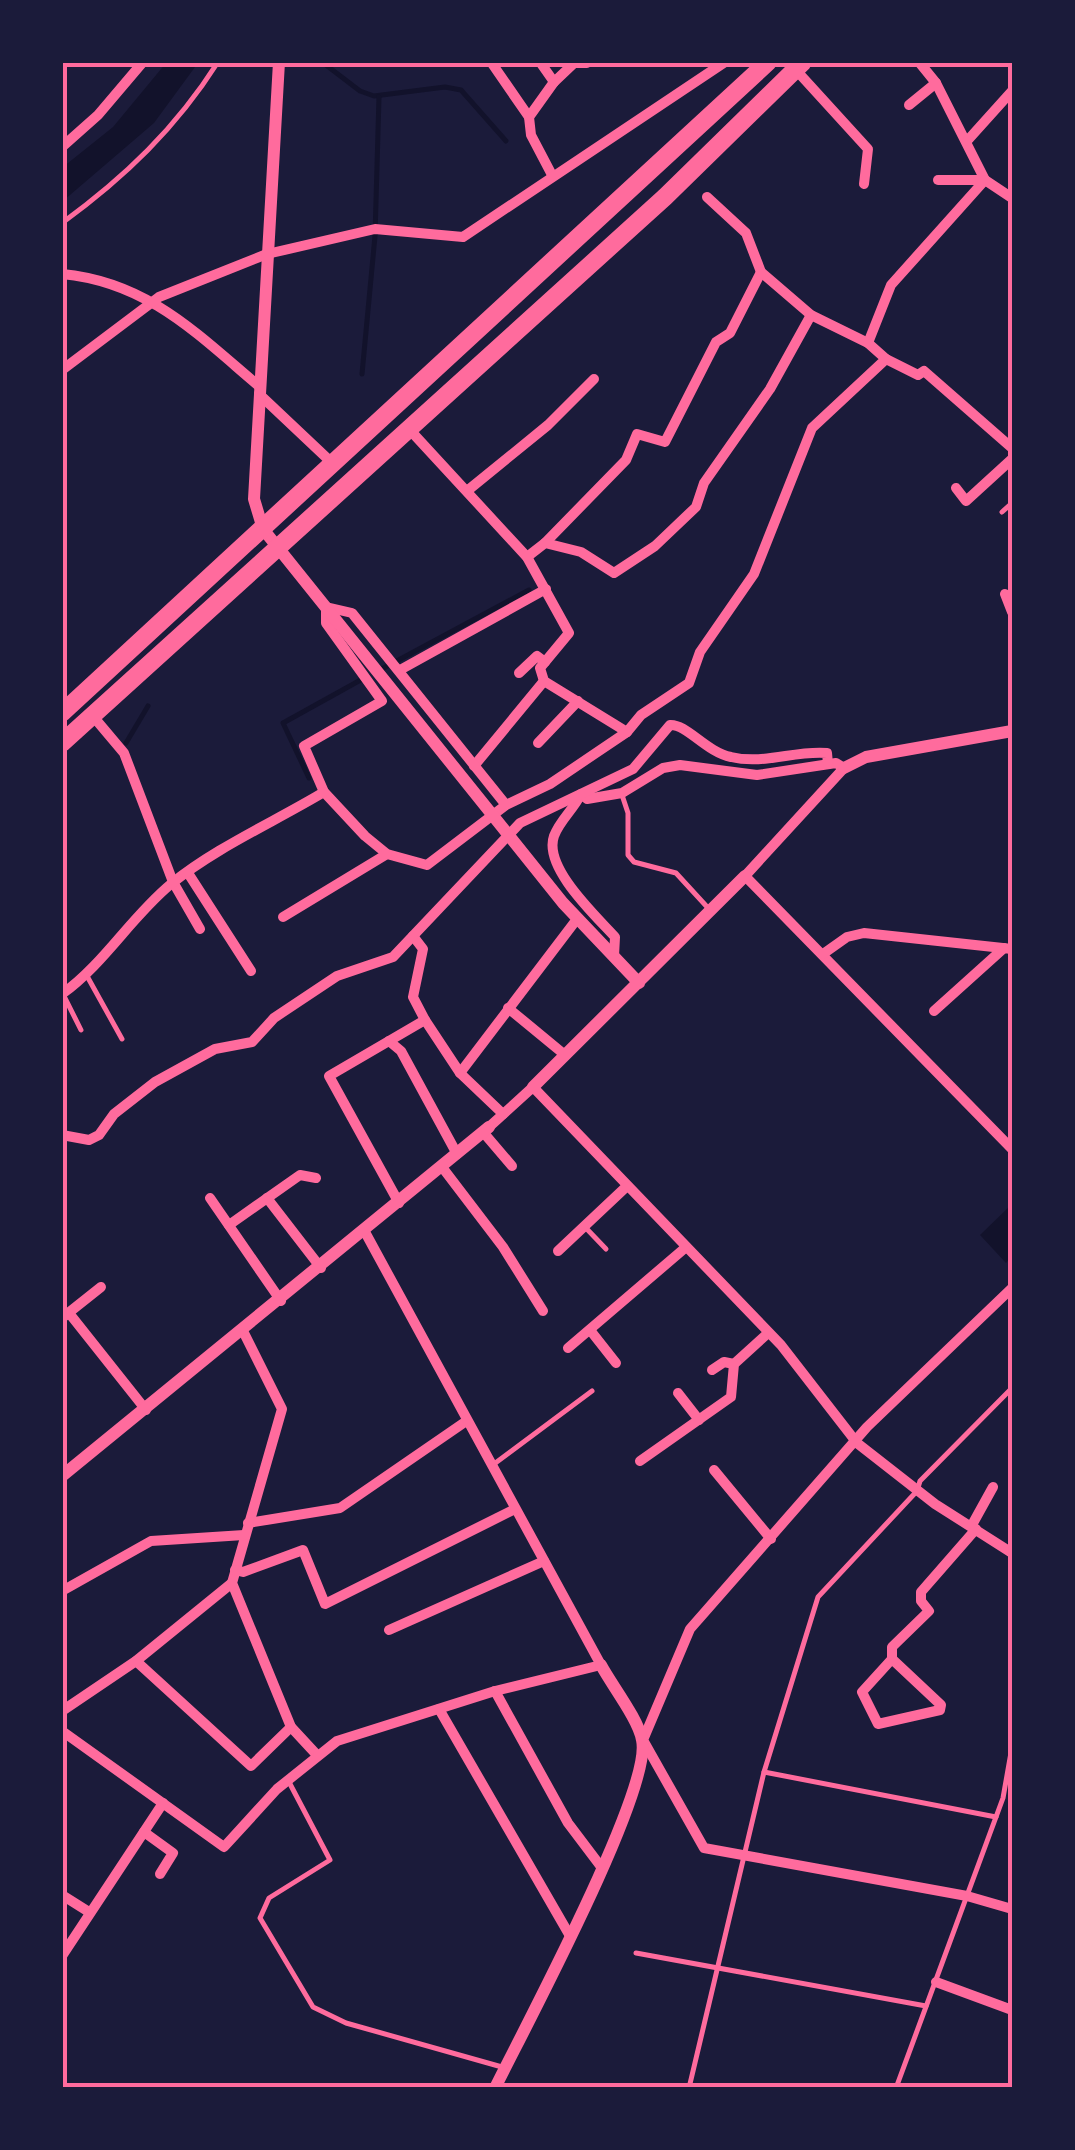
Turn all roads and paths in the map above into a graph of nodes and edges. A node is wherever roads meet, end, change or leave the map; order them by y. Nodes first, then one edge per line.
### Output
1 (143, 62) edge
2 (218, 62) edge
3 (279, 62) edge
4 (491, 62) edge
5 (540, 62) edge
6 (724, 62) edge
7 (768, 62) edge
8 (919, 62) edge
9 (587, 63) edge
10 (799, 66) edge
11 (554, 82) junction
12 (936, 83) junction
13 (1012, 91) edge
14 (909, 105) dead end
15 (530, 117) junction
16 (967, 141) junction
17 (62, 146) edge
18 (552, 175) junction
19 (938, 180) dead end
20 (985, 180) junction
21 (864, 184) dead end
22 (708, 197) dead end
23 (1012, 198) edge
24 (62, 223) edge
25 (268, 254) junction
26 (761, 272) junction
27 (62, 274) edge
28 (150, 302) junction
29 (811, 315) junction
30 (868, 343) junction
31 (886, 359) junction
32 (62, 370) edge
33 (594, 379) dead end
34 (260, 391) junction
35 (408, 429) junction
36 (1012, 448) edge
37 (1012, 459) edge
38 (330, 461) junction
39 (956, 488) dead end
40 (467, 491) junction
41 (1012, 503) edge
42 (1002, 512) dead end
43 (262, 529) junction
44 (545, 543) junction
45 (278, 548) junction
46 (527, 557) junction
47 (546, 590) junction
48 (1005, 594) dead end
49 (326, 607) junction
50 (1012, 612) edge
51 (545, 662) junction
52 (400, 670) junction
53 (519, 673) dead end
54 (544, 681) junction
55 (578, 701) junction
56 (62, 713) edge
57 (92, 716) junction
58 (1012, 731) edge
59 (626, 732) junction
60 (62, 743) edge
61 (538, 743) dead end
62 (828, 764) junction
63 (474, 766) junction
64 (844, 768) junction
65 (324, 792) junction
66 (622, 793) junction
67 (581, 794) junction
68 (506, 805) junction
69 (387, 854) junction
70 (188, 873) junction
71 (745, 876) junction
72 (172, 882) junction
73 (712, 912) junction
74 (283, 917) dead end
75 (578, 919) junction
76 (200, 928) dead end
77 (413, 936) junction
78 (1008, 949) edge
79 (823, 954) junction
80 (614, 956) junction
81 (251, 971) dead end
82 (86, 974) junction
83 (639, 983) junction
84 (63, 994) edge
85 (508, 1008) junction
86 (934, 1011) dead end
87 (426, 1020) junction
88 (81, 1030) dead end
89 (122, 1039) dead end
90 (389, 1041) junction
91 (565, 1055) junction
92 (460, 1073) junction
93 (532, 1087) junction
94 (502, 1114) junction
95 (486, 1130) junction
96 (62, 1134) edge
97 (1012, 1149) edge
98 (457, 1154) junction
99 (512, 1166) dead end
100 (442, 1167) junction
101 (316, 1178) dead end
102 (626, 1188) junction
103 (210, 1198) dead end
104 (267, 1198) junction
105 (399, 1203) junction
106 (229, 1225) junction
107 (584, 1226) junction
108 (365, 1232) junction
109 (685, 1248) junction
110 (606, 1249) dead end
111 (558, 1251) dead end
112 (321, 1268) junction
113 (102, 1287) dead end
114 (1012, 1288) edge
115 (281, 1301) junction
116 (542, 1311) dead end
117 (66, 1316) edge
118 (590, 1330) junction
119 (243, 1331) junction
120 (768, 1333) junction
121 (568, 1348) dead end
122 (616, 1363) dead end
123 (734, 1364) junction
124 (712, 1370) dead end
125 (1012, 1388) edge
126 (592, 1391) dead end
127 (678, 1393) dead end
128 (146, 1410) junction
129 (698, 1420) junction
130 (464, 1422) junction
131 (858, 1442) junction
132 (640, 1462) dead end
133 (490, 1467) junction
134 (714, 1470) dead end
135 (62, 1476) edge
136 (993, 1487) dead end
137 (917, 1491) junction
138 (515, 1509) junction
139 (974, 1527) junction
140 (246, 1529) junction
141 (771, 1539) junction
142 (1011, 1548) edge
143 (544, 1561) junction
144 (235, 1570) junction
145 (232, 1584) junction
146 (62, 1591) edge
147 (389, 1630) dead end
148 (892, 1658) junction
149 (136, 1661) junction
150 (601, 1666) junction
151 (496, 1692) junction
152 (439, 1709) junction
153 (62, 1711) edge
154 (291, 1727) junction
155 (62, 1731) edge
156 (643, 1740) junction
157 (1012, 1747) edge
158 (316, 1754) junction
159 (764, 1772) junction
160 (287, 1780) junction
161 (1003, 1798) junction
162 (1012, 1799) edge
163 (163, 1803) junction
164 (996, 1816) junction
165 (144, 1832) junction
166 (746, 1856) junction
167 (602, 1868) junction
168 (160, 1874) dead end
169 (62, 1895) edge
170 (967, 1896) junction
171 (1012, 1909) edge
172 (89, 1912) junction
173 (570, 1936) junction
174 (636, 1953) dead end
175 (62, 1956) edge
176 (717, 1967) junction
177 (936, 1982) junction
178 (926, 2006) junction
179 (1012, 2010) edge
180 (505, 2068) junction
181 (495, 2088) edge
182 (689, 2088) edge
183 (896, 2088) edge

1 - 17 street
2 - 24 lane
3 - 25 street
4 - 15 street
5 - 11 street
6 - 18 street
7 - 38 main road
8 - 12 street
9 - 11 street
10 - 21 street
10 - 35 main road
11 - 15 street
12 - 14 street
12 - 16 street
13 - 16 street
15 - 18 street
16 - 20 street
18 - 25 street
19 - 20 street
20 - 23 street
20 - 30 street
22 - 26 street
25 - 28 street
25 - 34 street
26 - 29 street
26 - 44 street
27 - 28 street
28 - 32 street
28 - 34 street
29 - 30 street
29 - 44 street
30 - 31 street
31 - 36 street
31 - 59 street
33 - 40 street
34 - 38 street
34 - 43 street
35 - 40 street
35 - 45 main road
37 - 39 street
38 - 43 main road
40 - 46 street
41 - 42 lane
43 - 45 street
43 - 56 main road
44 - 46 street
45 - 49 street
45 - 57 main road
46 - 47 street
47 - 51 street
47 - 52 street
48 - 50 street
49 - 52 street
49 - 65 street
49 - 75 street
51 - 53 street
51 - 54 street
52 - 63 street
54 - 55 street
54 - 63 street
55 - 59 street
55 - 61 street
57 - 60 main road
57 - 72 street
58 - 64 street
59 - 68 street
62 - 64 street
62 - 66 street
62 - 67 street
63 - 68 street
64 - 71 street
65 - 69 street
65 - 70 street
66 - 67 street
66 - 73 lane
67 - 77 street
67 - 80 street
68 - 69 street
69 - 74 street
70 - 72 street
70 - 81 street
71 - 73 street
71 - 79 street
72 - 76 street
72 - 82 street
73 - 83 street
75 - 80 street
75 - 85 street
77 - 87 street
77 - 96 street
78 - 79 street
78 - 86 street
79 - 97 street
80 - 83 street
82 - 84 street
82 - 89 lane
83 - 91 street
84 - 88 lane
85 - 91 street
85 - 92 street
87 - 90 street
87 - 92 street
90 - 98 street
90 - 105 street
91 - 93 street
92 - 94 street
93 - 94 street
93 - 102 street
94 - 95 street
95 - 98 street
95 - 99 street
98 - 100 street
100 - 105 street
100 - 116 street
101 - 104 street
102 - 107 street
102 - 109 street
103 - 106 street
104 - 106 street
104 - 112 street
105 - 108 street
106 - 115 street
107 - 110 lane
107 - 111 street
108 - 112 street
108 - 130 street
109 - 118 street
109 - 120 street
112 - 115 street
113 - 117 street
114 - 131 street
115 - 119 street
117 - 128 street
118 - 121 street
118 - 122 street
119 - 128 street
119 - 140 street
120 - 123 street
120 - 131 street
123 - 124 street
123 - 129 street
125 - 137 lane
126 - 133 lane
127 - 129 street
128 - 135 street
129 - 132 street
130 - 133 street
130 - 140 street
131 - 137 street
131 - 141 street
133 - 138 street
134 - 141 street
136 - 139 street
137 - 139 street
137 - 159 lane
138 - 143 street
138 - 144 street
139 - 142 street
139 - 148 street
140 - 144 street
140 - 146 street
141 - 156 street
143 - 147 street
143 - 150 street
144 - 145 street
145 - 149 street
145 - 154 street
148 - 148 street
149 - 153 street
149 - 154 street
150 - 151 street
150 - 156 street
151 - 152 street
151 - 167 street
152 - 158 street
152 - 173 street
154 - 158 street
155 - 163 street
156 - 166 street
156 - 167 street
157 - 161 lane
158 - 160 street
159 - 164 lane
159 - 166 lane
160 - 163 street
160 - 180 lane
161 - 162 lane
161 - 164 lane
163 - 165 street
164 - 170 lane
165 - 168 street
165 - 172 street
166 - 170 street
166 - 176 lane
167 - 173 street
169 - 172 street
170 - 171 street
170 - 177 lane
172 - 175 street
173 - 180 street
174 - 176 lane
176 - 178 lane
176 - 182 lane
177 - 178 lane
177 - 179 street
178 - 183 lane
180 - 181 street

